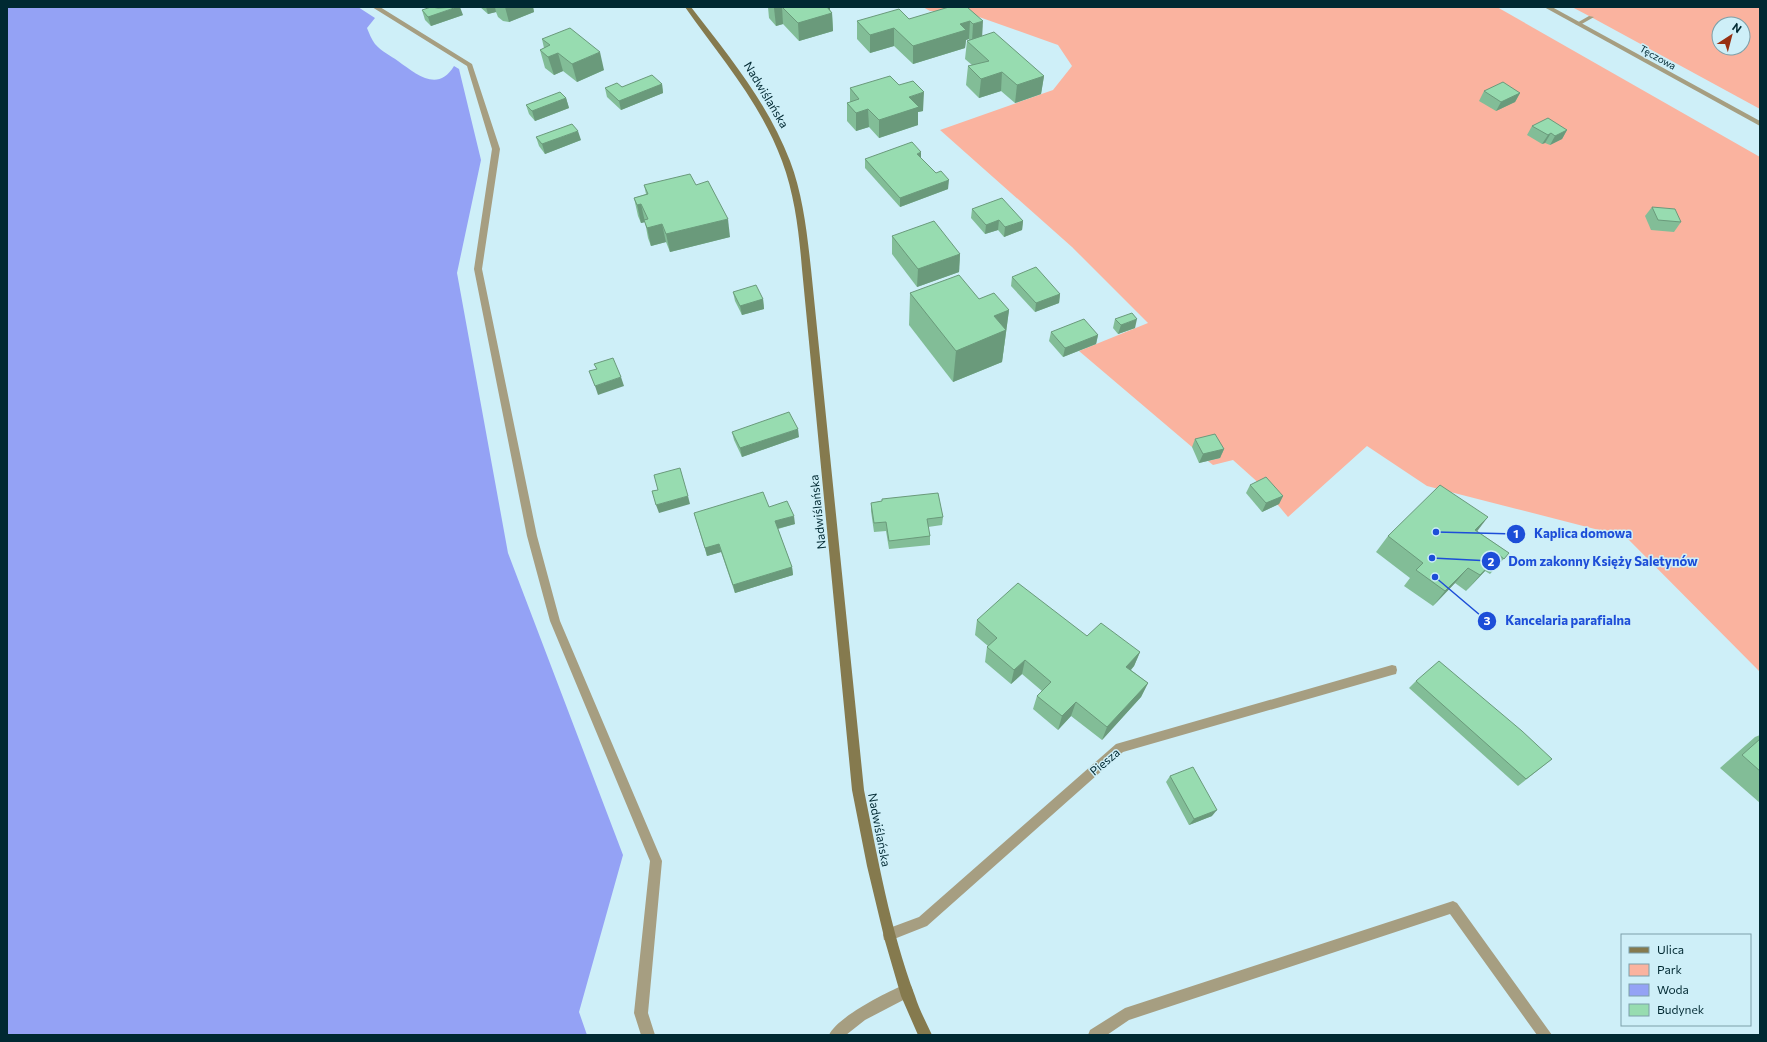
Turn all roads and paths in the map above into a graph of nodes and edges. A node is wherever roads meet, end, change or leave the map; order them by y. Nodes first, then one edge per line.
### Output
1 (375, 7) edge
2 (688, 7) edge
3 (1547, 7) edge
4 (1591, 17) dead end
5 (1578, 24) junction
6 (1760, 124) edge
7 (1392, 670) dead end
8 (889, 935) junction
9 (906, 991) junction
10 (648, 1035) edge
11 (836, 1035) edge
12 (925, 1035) edge
13 (1095, 1035) edge
14 (1545, 1035) edge

1 - 10 street
2 - 8 street, Nadwiślańska
3 - 5 street, Tęczowa
4 - 5 street
5 - 6 street, Tęczowa
7 - 8 street, Piesza
8 - 9 street, Nadwiślańska
9 - 11 street
9 - 12 street, Nadwiślańska
13 - 14 street

